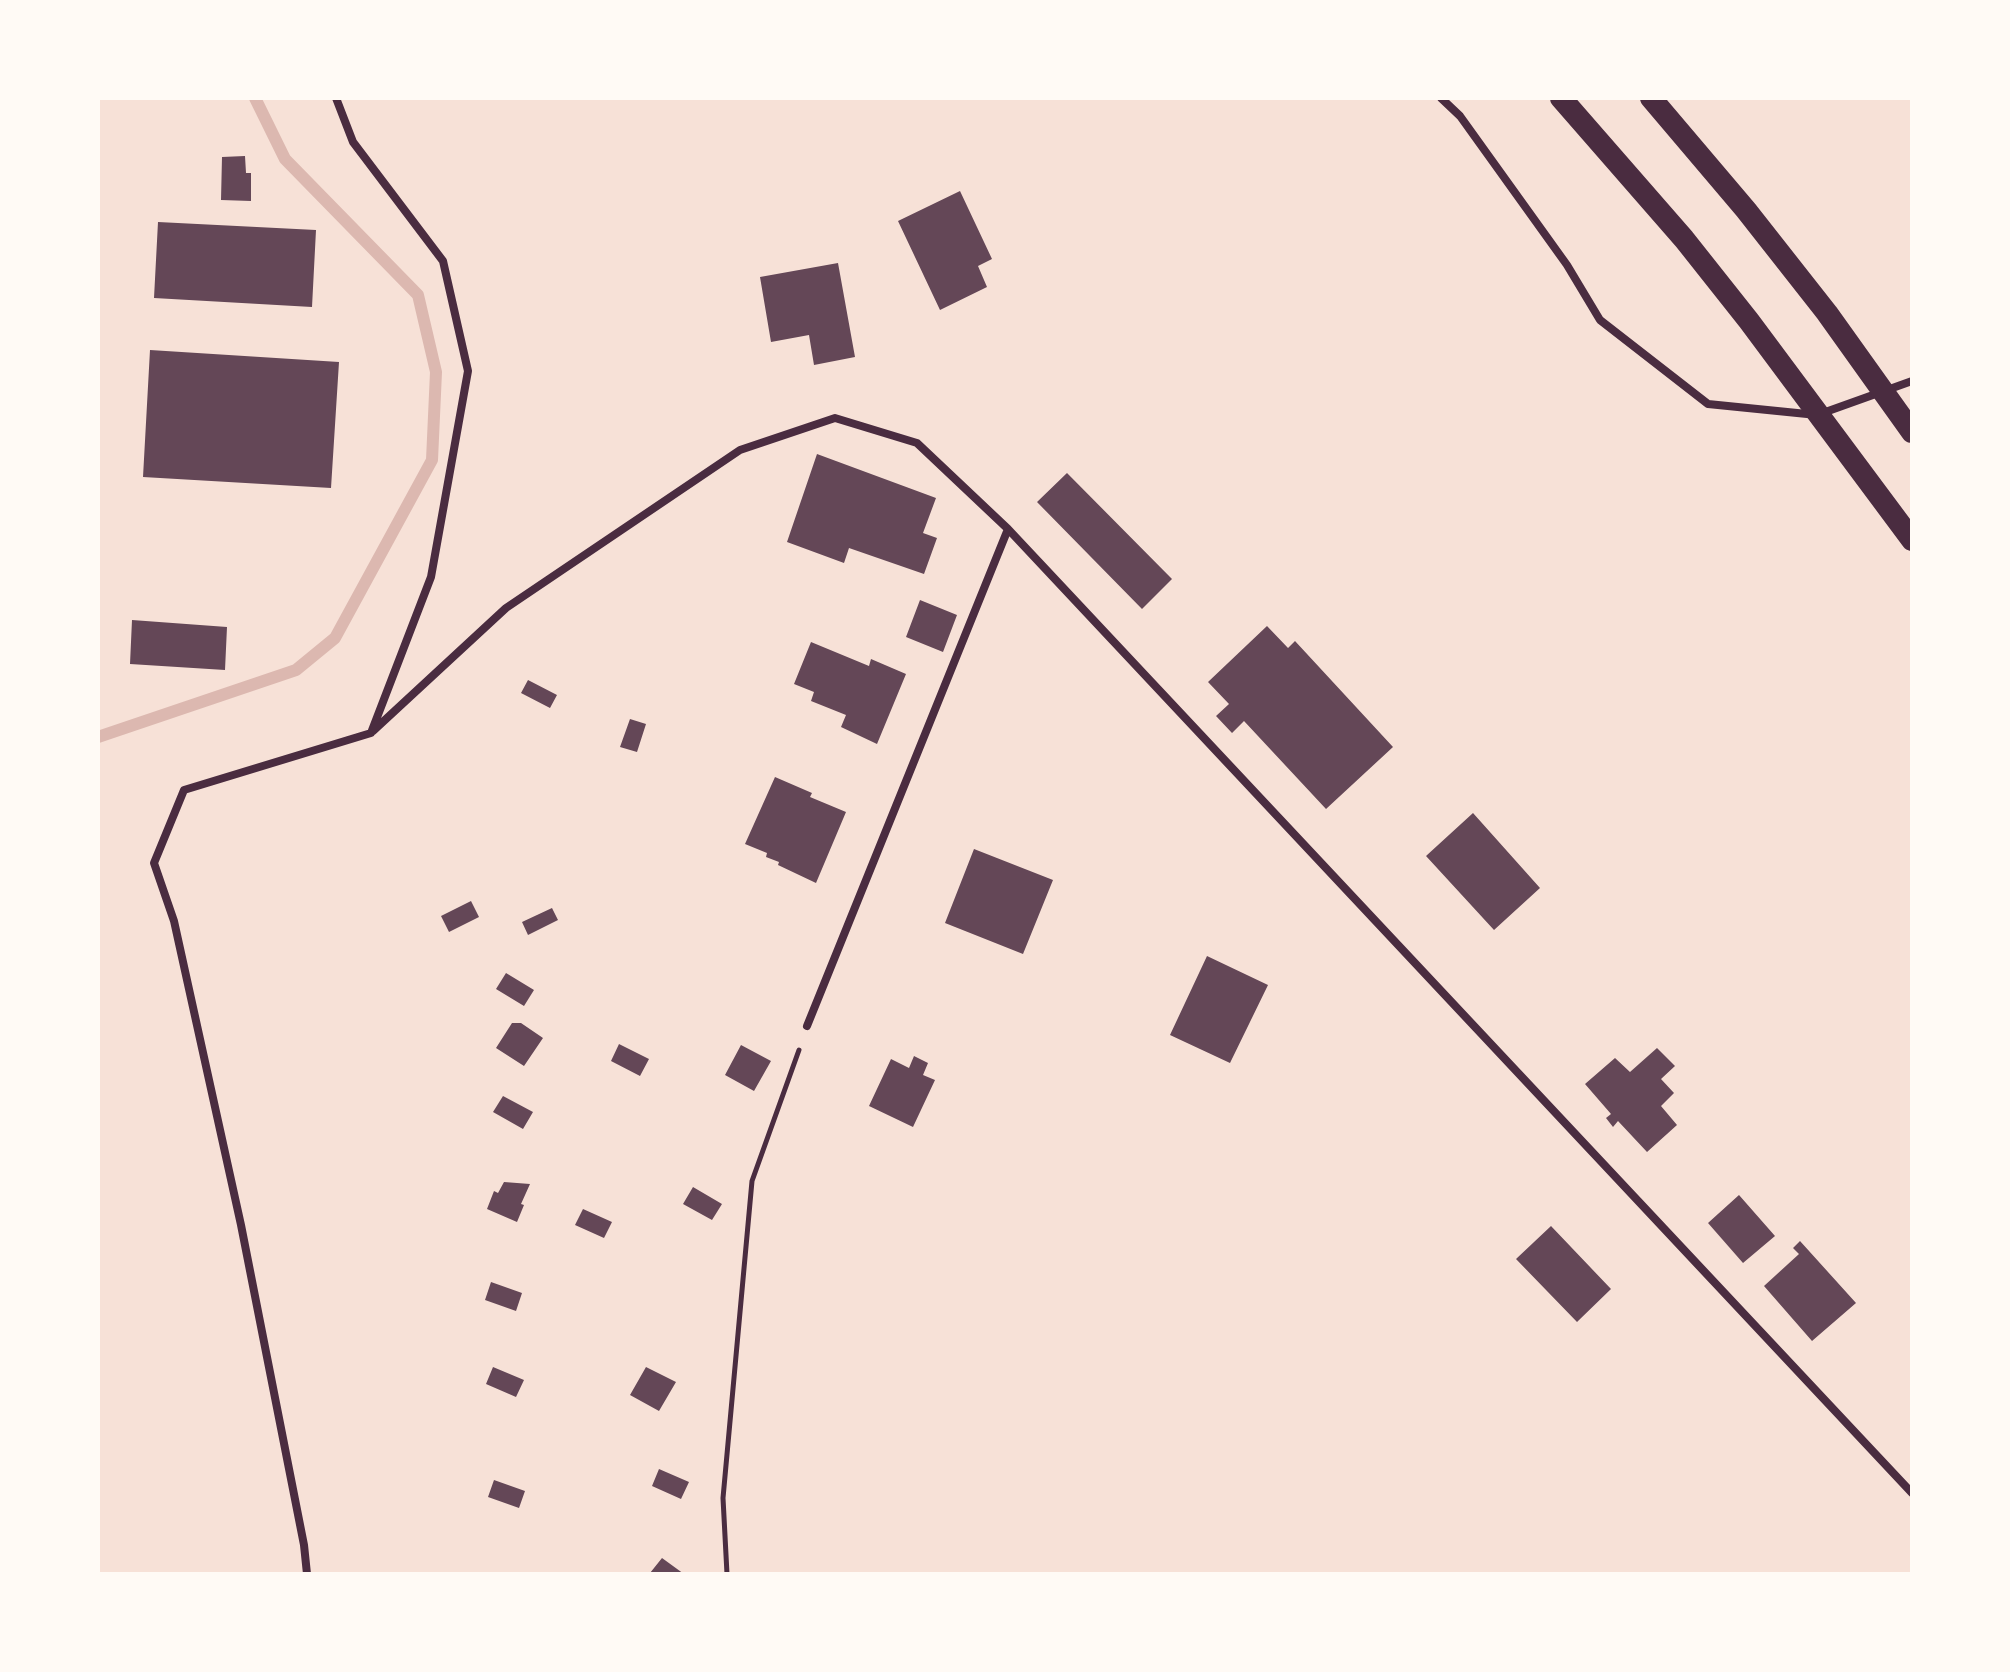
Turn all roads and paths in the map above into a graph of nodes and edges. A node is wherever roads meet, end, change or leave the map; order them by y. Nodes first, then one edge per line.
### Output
1 (336, 98) edge
2 (1441, 98) edge
3 (1561, 98) edge
4 (1651, 98) edge
5 (1912, 381) edge
6 (1912, 432) edge
7 (1008, 529) junction
8 (1912, 540) edge
9 (371, 733) junction
10 (807, 1026) joint
11 (1912, 1493) edge
12 (307, 1574) edge
13 (727, 1574) edge

1 - 9 street
2 - 5 street
3 - 8 highway
4 - 6 highway
7 - 9 street
7 - 10 street
7 - 11 street
9 - 12 street
10 - 13 path

